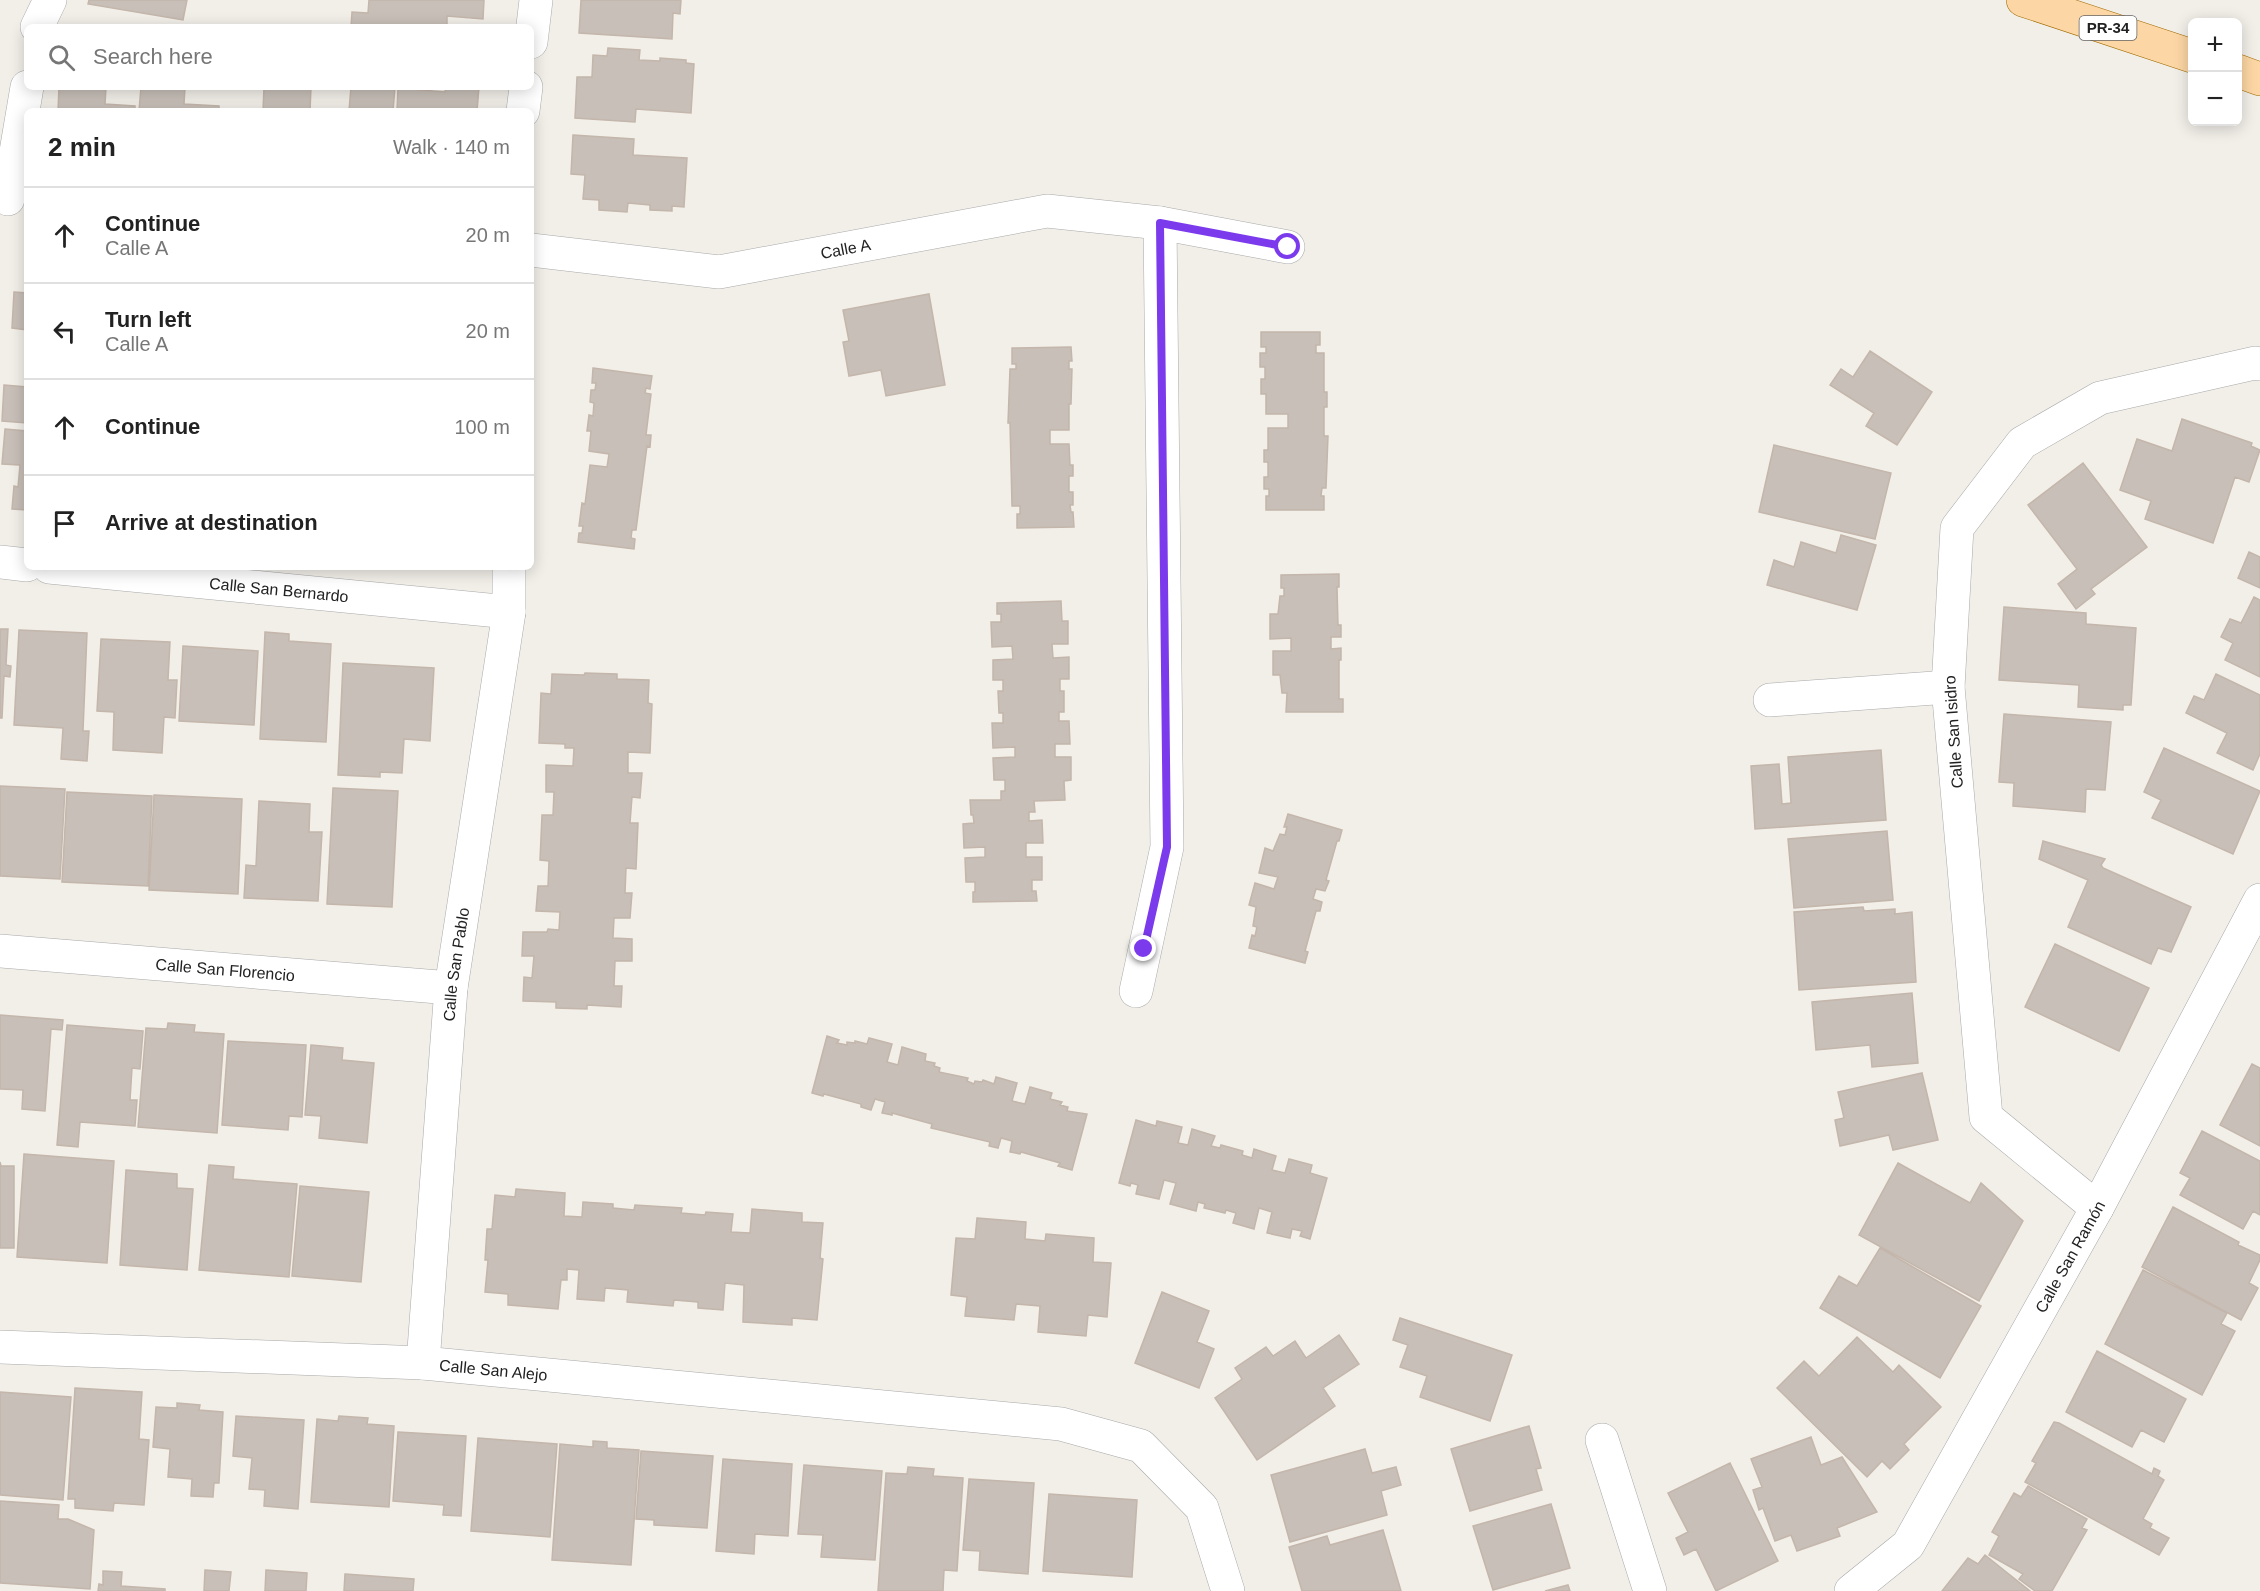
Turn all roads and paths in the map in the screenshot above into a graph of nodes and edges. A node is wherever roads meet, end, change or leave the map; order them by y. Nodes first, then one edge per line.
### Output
1 (50, 0) edge
2 (536, 0) edge
3 (2023, 0) edge
4 (38, 24) edge
5 (533, 24) edge
6 (2188, 54) edge
7 (2241, 72) edge
8 (2260, 79) edge
9 (27, 90) edge
10 (526, 90) edge
11 (24, 108) edge
12 (523, 108) edge
13 (24, 110) edge
14 (12, 200) edge
15 (1160, 223) junction
16 (1288, 247) dead end
17 (534, 250) edge
18 (2260, 364) edge
19 (0, 562) edge
20 (24, 565) edge
21 (80, 570) edge
22 (509, 570) edge
23 (509, 612) junction
24 (1948, 687) junction
25 (1770, 700) dead end
26 (2260, 900) edge
27 (0, 951) edge
28 (451, 988) junction
29 (1136, 991) dead end
30 (2097, 1208) junction
31 (13, 1347) edge
32 (423, 1363) junction
33 (1602, 1440) dead end
34 (1228, 1591) edge
35 (1650, 1591) edge
36 (1851, 1591) edge

1 - 4 street
2 - 5 street
3 - 6 main road, PR-34
7 - 8 main road
9 - 11 street
10 - 12 street
13 - 14 street
15 - 16 street, Calle A
15 - 17 street, Calle A
15 - 29 street
18 - 24 street, Calle San Isidro
19 - 20 street
21 - 23 street, Calle San Bernardo
22 - 23 street, Calle San Pablo
23 - 28 street, Calle San Pablo
24 - 25 street
24 - 30 street, Calle San Isidro
26 - 30 street, Calle San Ramón
27 - 28 street, Calle San Florencio
28 - 32 street, Calle San Pablo
30 - 36 street, Calle San Ramón
31 - 32 street, Calle San Alejo
32 - 34 street, Calle San Alejo
33 - 35 street

